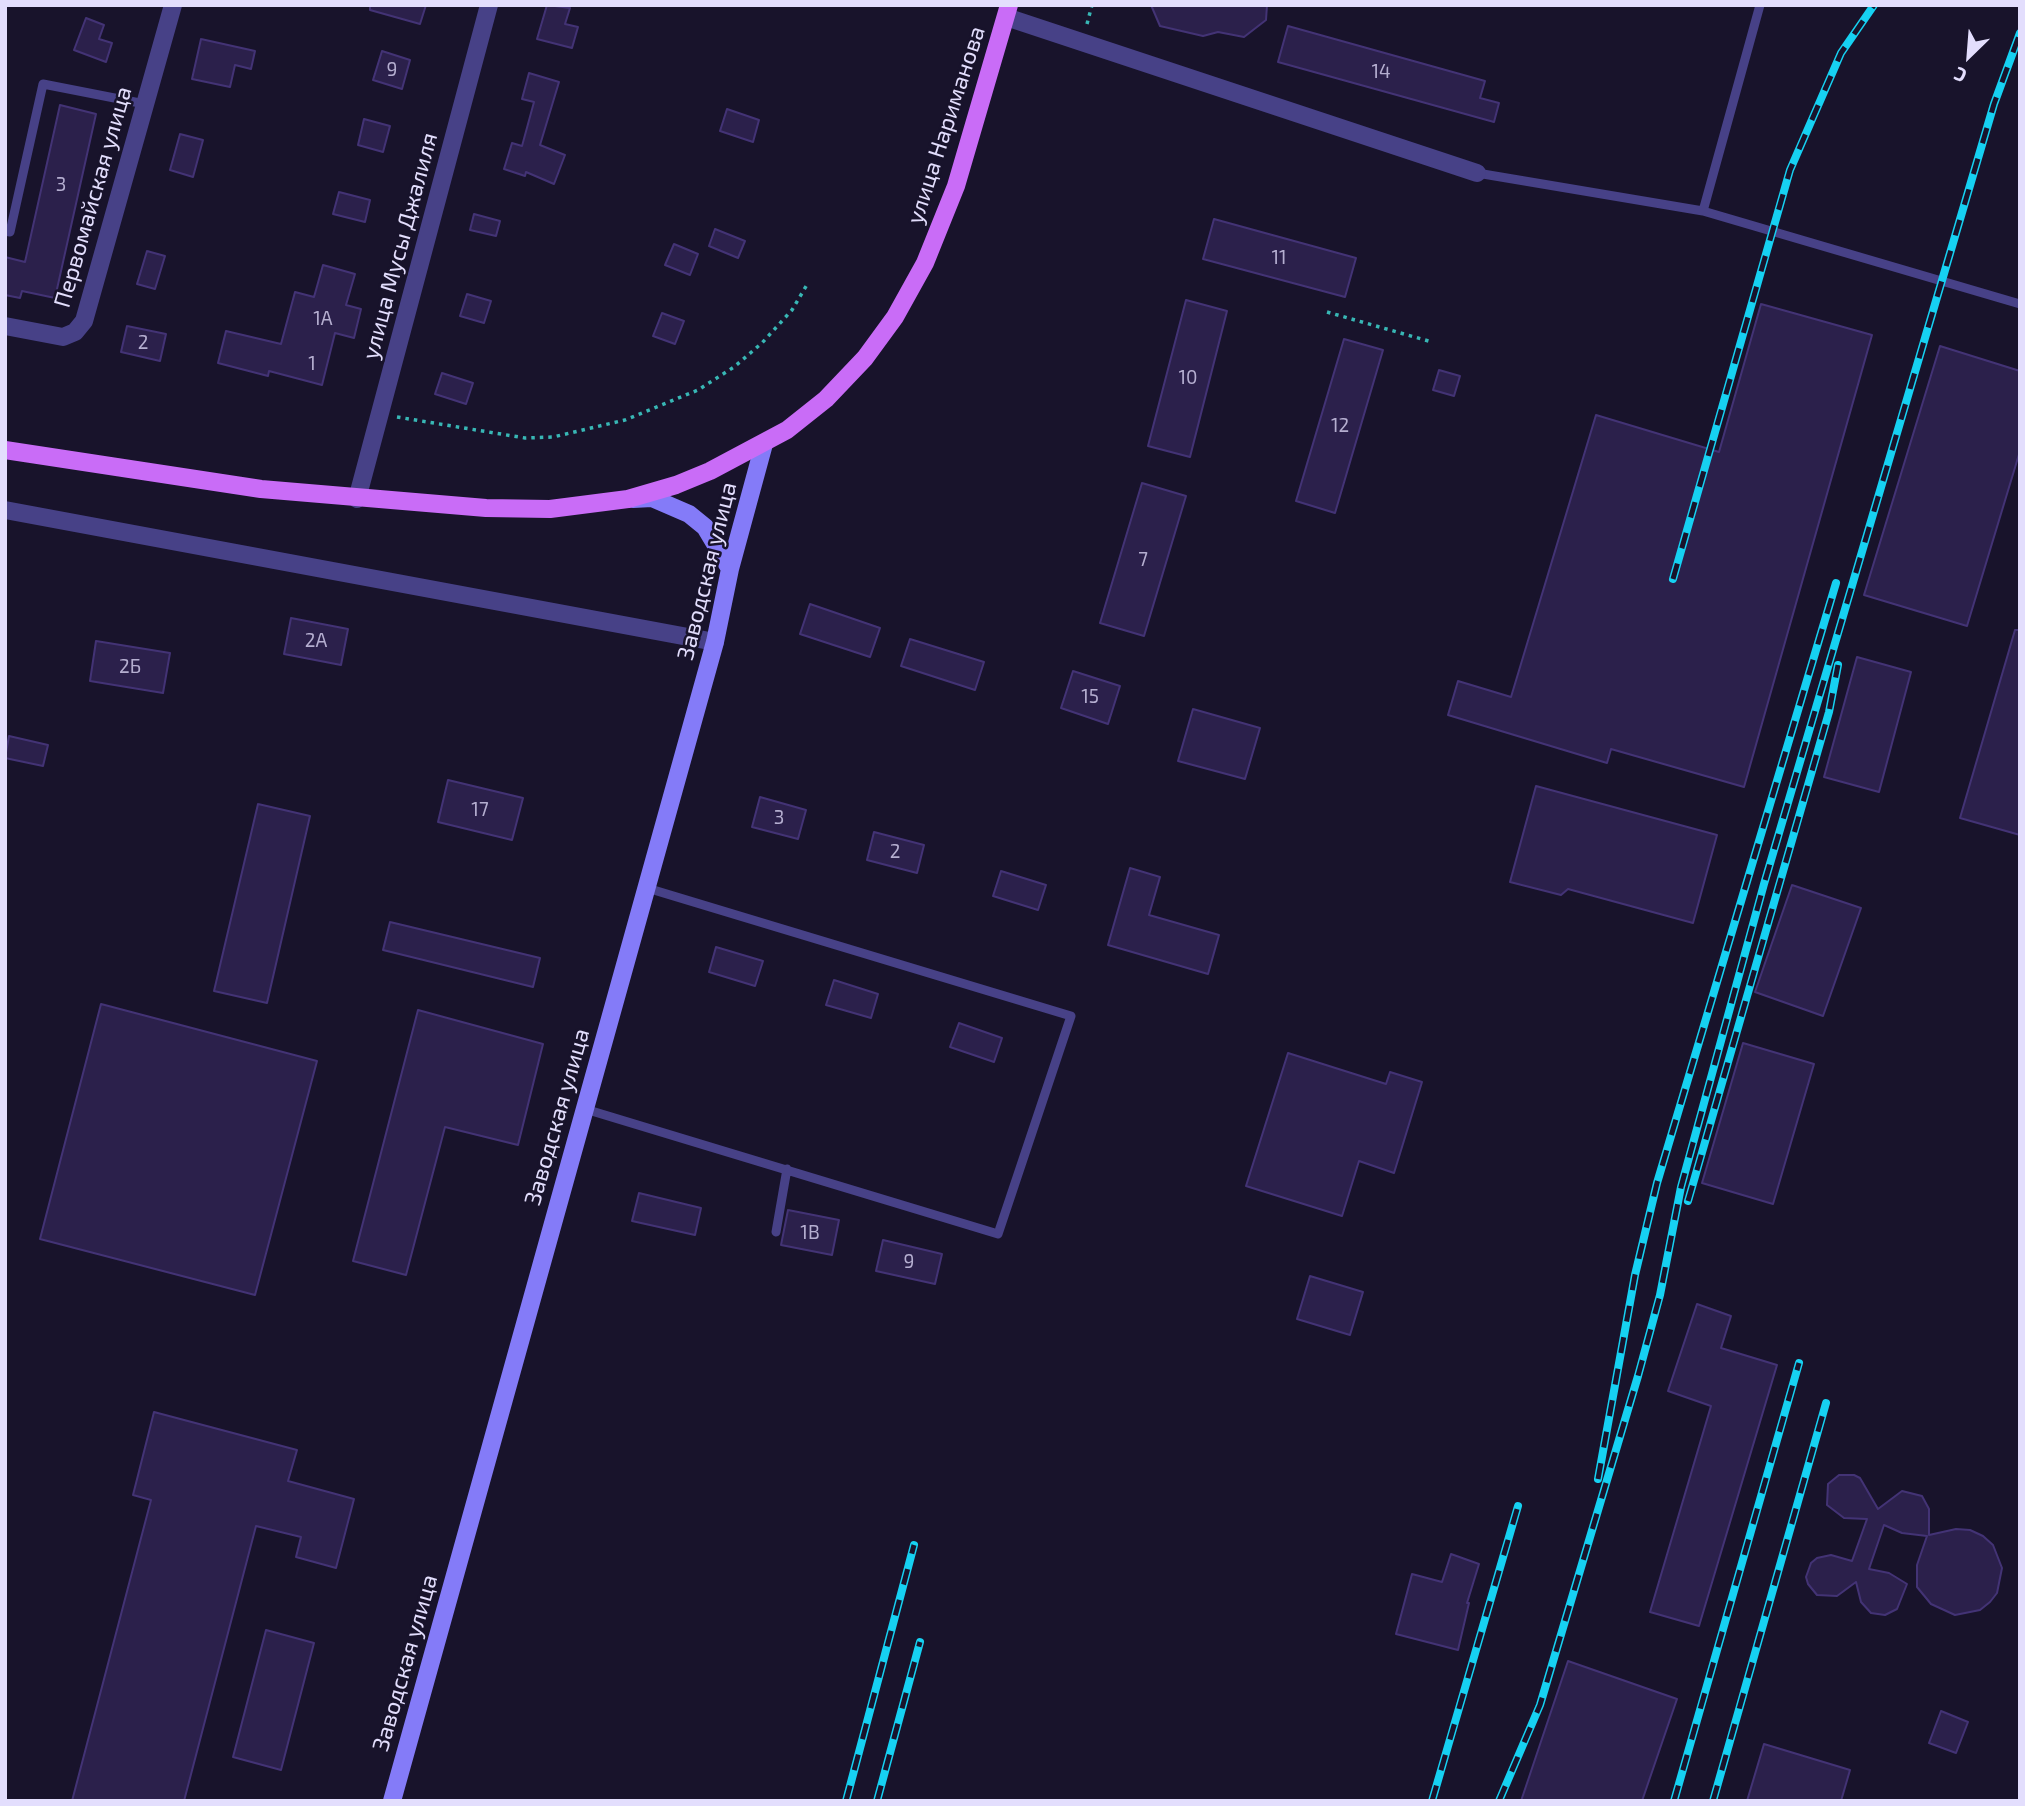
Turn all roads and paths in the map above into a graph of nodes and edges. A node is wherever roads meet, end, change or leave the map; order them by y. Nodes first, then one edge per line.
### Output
1 (173, 5) edge
2 (489, 5) edge
3 (1760, 5) edge
4 (1007, 11) edge
5 (145, 104) junction
6 (1477, 173) joint
7 (1703, 211) junction
8 (5, 231) edge
9 (808, 283) dead end
10 (2020, 304) edge
11 (1327, 312) dead end
12 (5, 326) edge
13 (1432, 342) dead end
14 (380, 414) junction
15 (764, 444) junction
16 (5, 450) edge
17 (357, 499) junction
18 (628, 499) junction
19 (5, 510) edge
20 (730, 569) junction
21 (715, 642) junction
22 (647, 888) junction
23 (585, 1109) junction
24 (787, 1169) junction
25 (776, 1232) dead end
26 (392, 1801) edge

1 - 5 street, Первомайская улица
2 - 14 street, улица Мусы Джалиля
3 - 7 lane
4 - 6 street
4 - 15 main road, улица Нариманова
5 - 8 lane
5 - 12 street, Первомайская улица
6 - 7 lane
7 - 10 lane
9 - 14 path
11 - 13 path
14 - 17 street, улица Мусы Джалиля
15 - 18 main road, улица Нариманова
15 - 20 main road, Заводская улица
16 - 17 main road, улица Нариманова
17 - 18 main road, улица Нариманова
18 - 20 main road
19 - 21 street
20 - 21 main road, Заводская улица
21 - 22 main road, Заводская улица
22 - 23 main road, Заводская улица
22 - 24 lane
23 - 24 lane
23 - 26 main road, Заводская улица
24 - 25 lane

